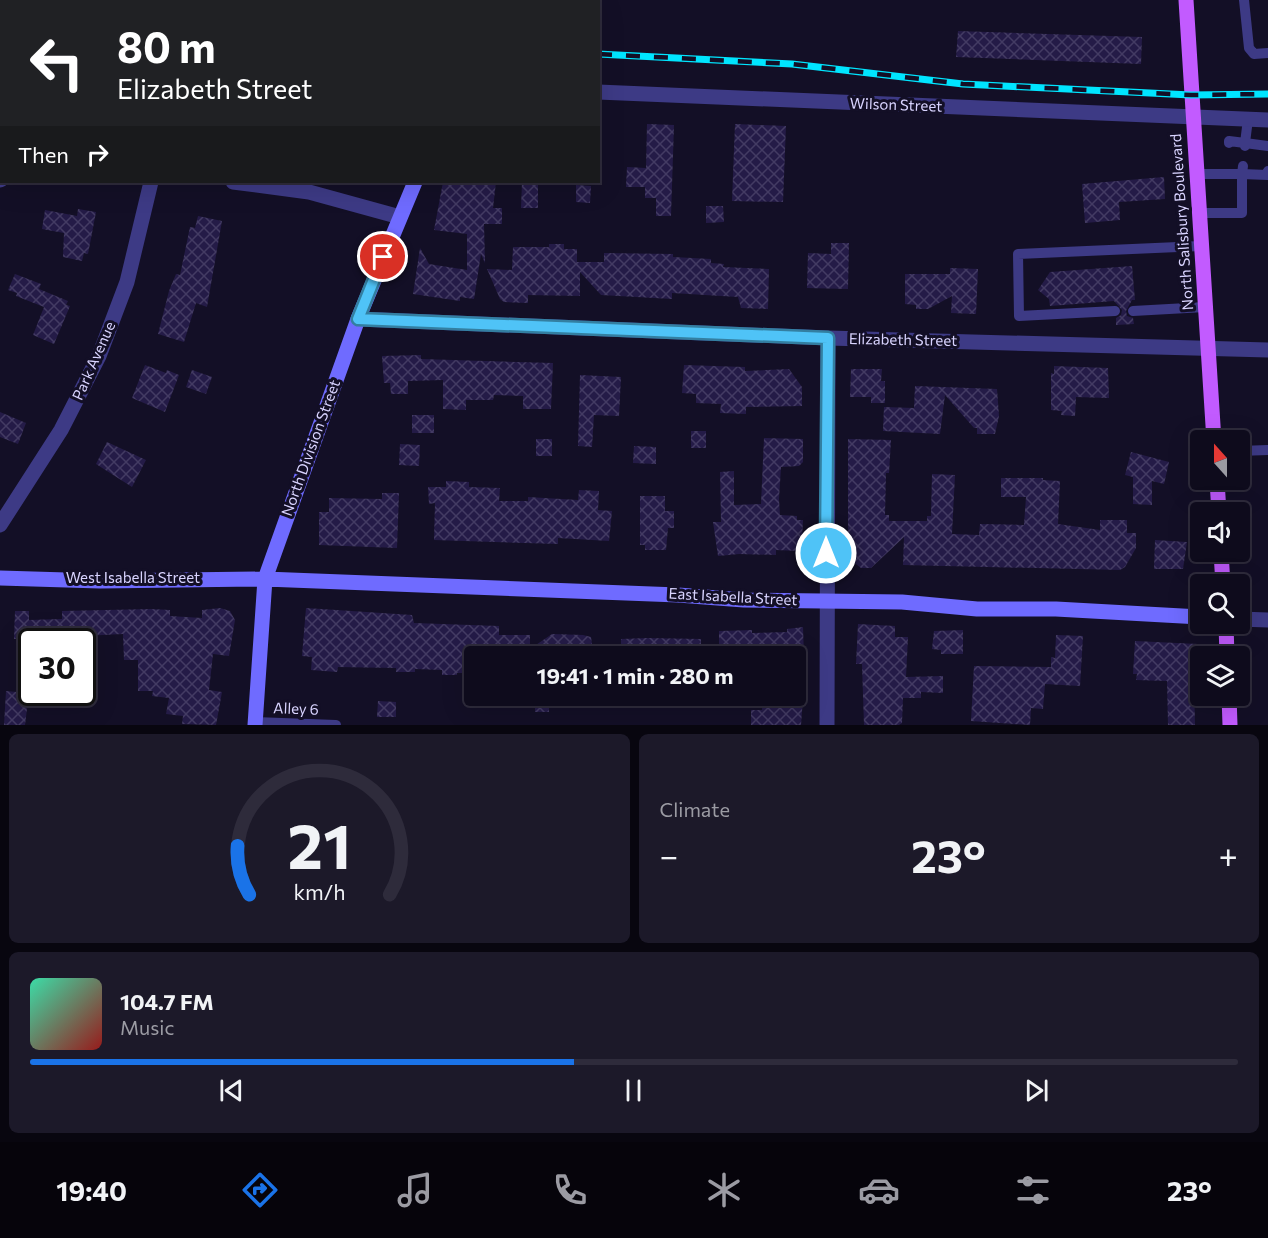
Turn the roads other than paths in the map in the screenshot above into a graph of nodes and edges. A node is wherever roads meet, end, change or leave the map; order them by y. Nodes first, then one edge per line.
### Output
1 (1186, 0) edge
2 (1244, 0) edge
3 (1268, 53) edge
4 (600, 92) edge
5 (1193, 117) junction
6 (1248, 119) junction
7 (1268, 120) edge
8 (1229, 143) dead end
9 (1245, 144) junction
10 (1268, 146) edge
11 (1242, 170) junction
12 (1268, 171) edge
13 (1196, 174) junction
14 (151, 183) edge
15 (241, 183) edge
16 (415, 183) edge
17 (1199, 213) junction
18 (400, 217) junction
19 (1201, 246) junction
20 (1205, 307) junction
21 (1133, 310) dead end
22 (1115, 311) dead end
23 (358, 319) junction
24 (828, 338) junction
25 (1208, 347) junction
26 (1268, 350) edge
27 (1213, 430) edge
28 (1268, 450) edge
29 (1250, 451) edge
30 (1, 519) edge
31 (0, 578) edge
32 (265, 579) junction
33 (826, 601) junction
34 (1190, 617) edge
35 (1250, 619) edge
36 (1268, 620) edge
37 (1229, 706) edge
38 (255, 724) edge
39 (336, 725) edge
40 (827, 725) edge
41 (1230, 725) edge

1 - 5 main road, North Salisbury Boulevard
2 - 3 lane
4 - 5 street, Wilson Street
5 - 6 street, Wilson Street
5 - 13 main road, North Salisbury Boulevard
6 - 7 street, Wilson Street
6 - 9 lane
8 - 9 lane
9 - 10 lane
11 - 12 lane
11 - 13 lane
11 - 17 lane
13 - 17 main road, North Salisbury Boulevard
14 - 30 street, Park Avenue
15 - 18 street
16 - 18 street, North Division Street
17 - 19 main road, North Salisbury Boulevard
18 - 23 street, North Division Street
19 - 20 main road, North Salisbury Boulevard
19 - 22 lane
20 - 21 lane
20 - 25 main road, North Salisbury Boulevard
23 - 24 street, Elizabeth Street
23 - 32 street, North Division Street
24 - 25 street, Elizabeth Street
24 - 33 street
25 - 26 street, Elizabeth Street
25 - 27 main road, North Salisbury Boulevard
28 - 29 lane
31 - 32 street, West Isabella Street
32 - 33 street, East Isabella Street
32 - 38 street, North Division Street
33 - 34 street, East Isabella Street
33 - 40 street
35 - 36 street
37 - 41 main road
38 - 39 lane, Alley 6

